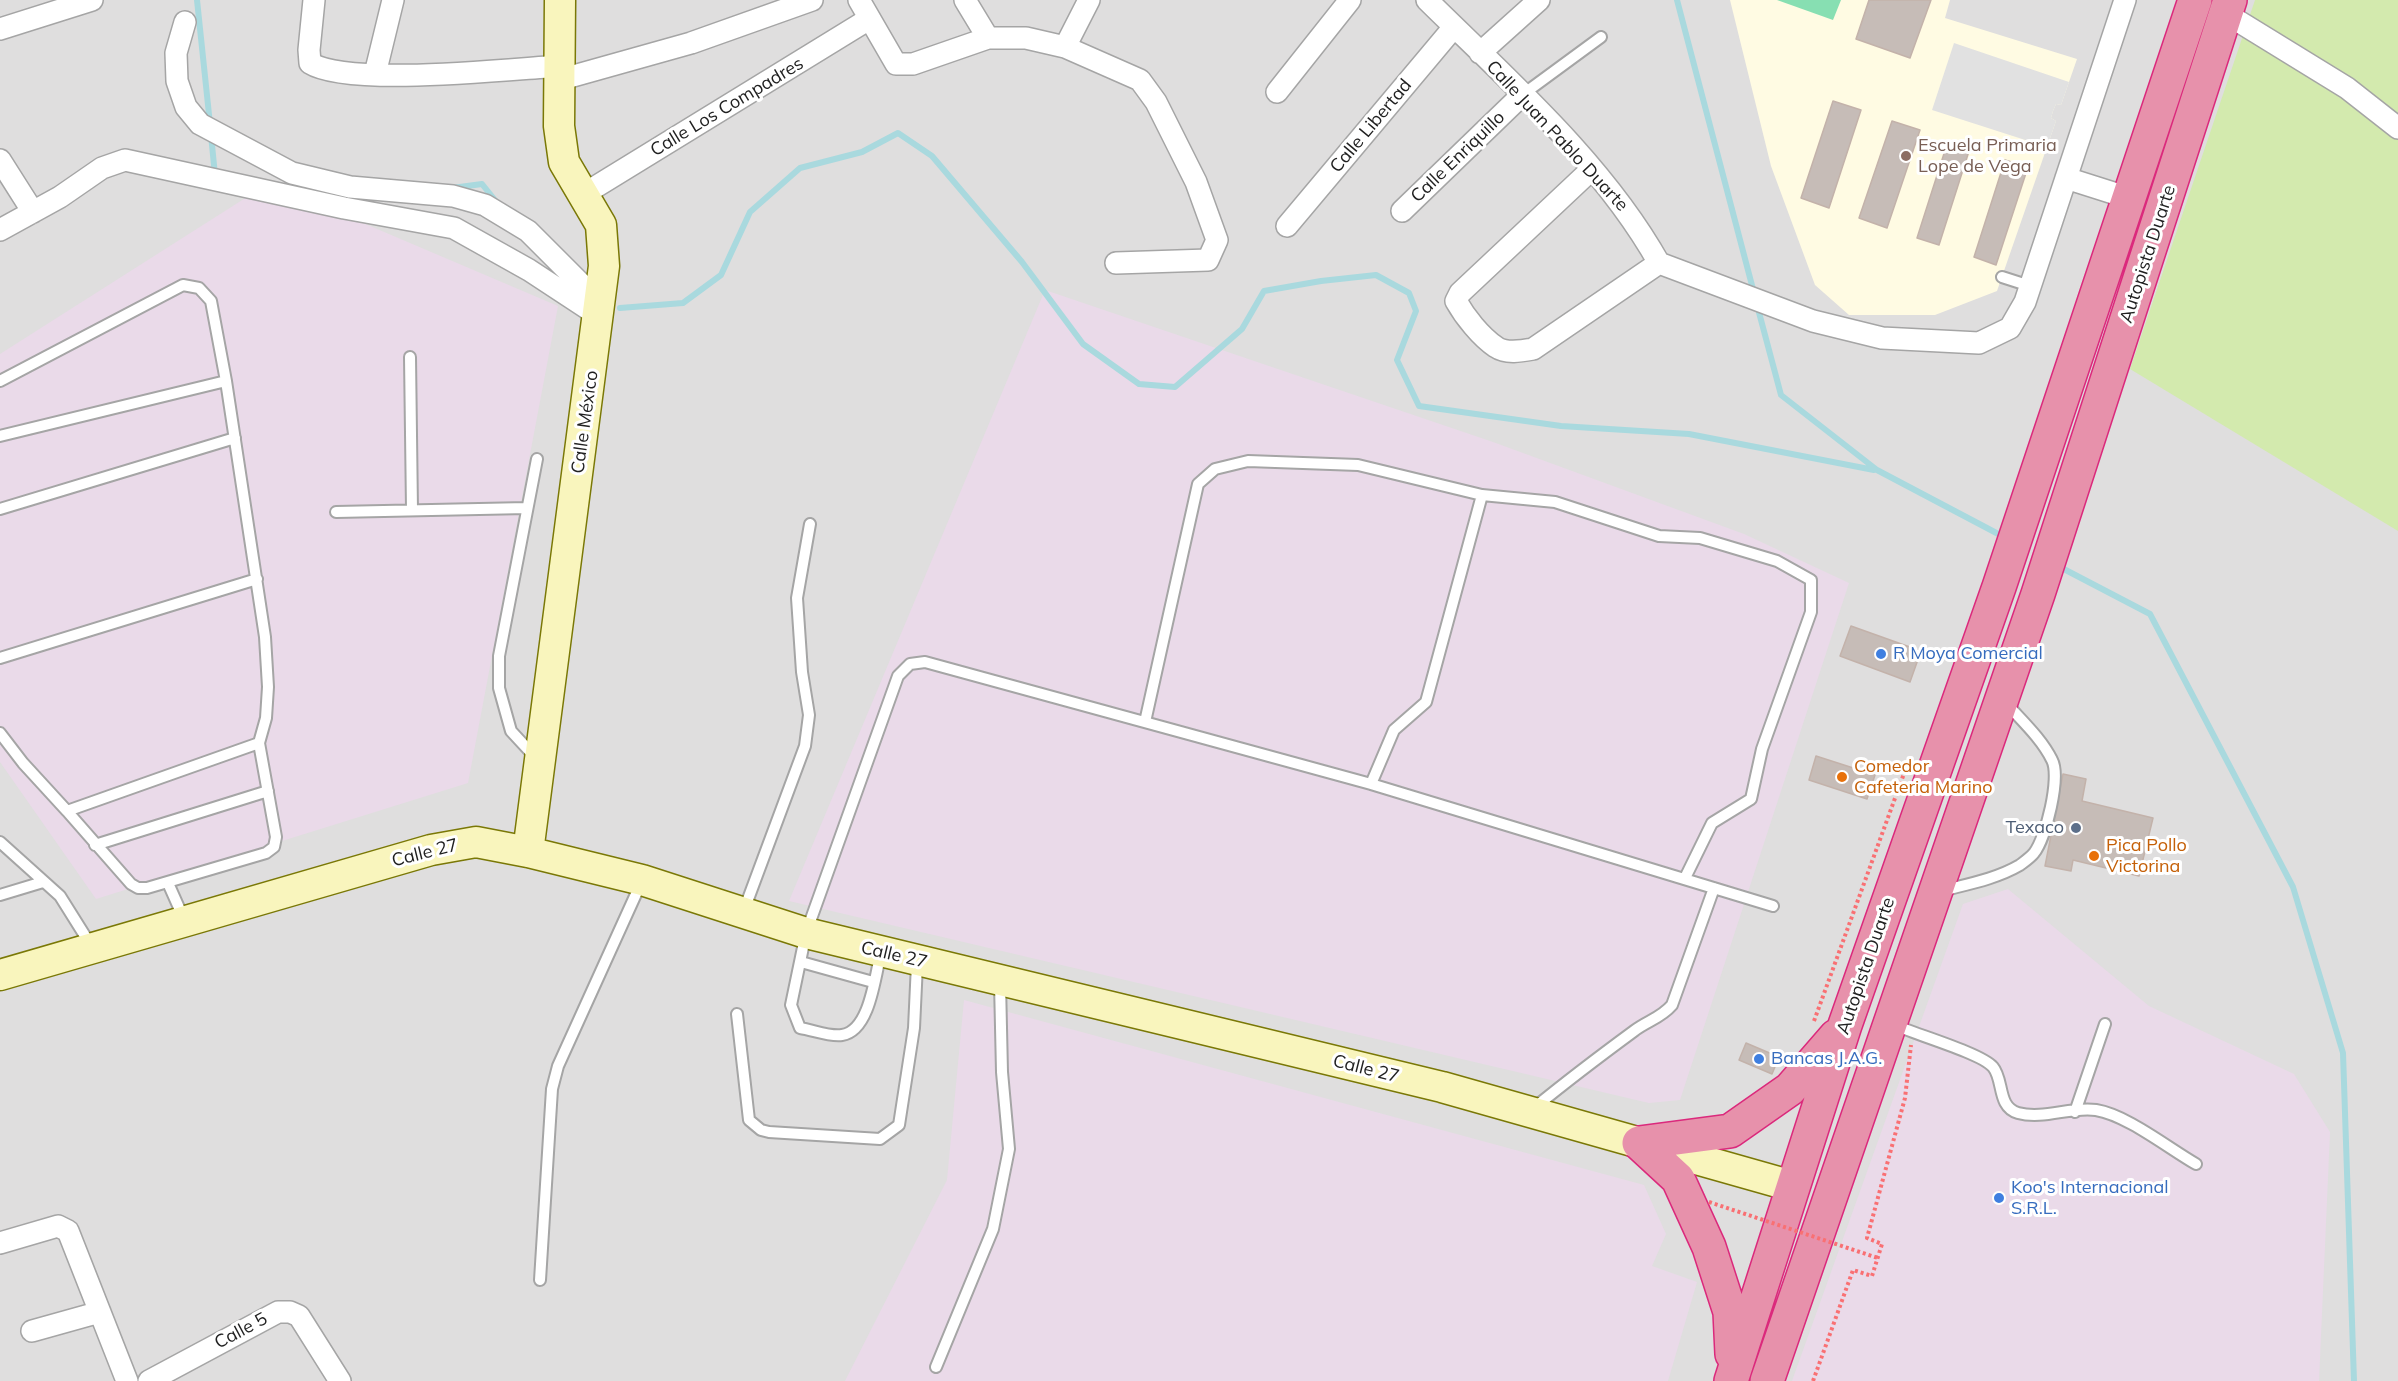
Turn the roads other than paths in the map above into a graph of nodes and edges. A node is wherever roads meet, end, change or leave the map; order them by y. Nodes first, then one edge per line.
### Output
1 (92, 0) edge
2 (314, 0) edge
3 (393, 0) edge
4 (560, 0) edge
5 (812, 0) edge
6 (859, 0) edge
7 (965, 0) edge
8 (1089, 0) edge
9 (1350, 0) edge
10 (1427, 0) edge
11 (1539, 0) edge
12 (2125, 0) edge
13 (2195, 0) edge
14 (2228, 7) edge
15 (869, 19) junction
16 (185, 22) dead end
17 (1454, 27) junction
18 (0, 29) edge
19 (988, 38) junction
20 (1601, 38) dead end
21 (1065, 47) junction
22 (1480, 53) junction
23 (560, 73) junction
24 (375, 74) junction
25 (1277, 92) dead end
26 (1522, 95) junction
27 (2398, 128) edge
28 (0, 160) edge
29 (1592, 169) junction
30 (2066, 178) junction
31 (584, 194) junction
32 (2129, 198) junction
33 (1402, 211) dead end
34 (33, 212) junction
35 (1287, 226) dead end
36 (0, 230) edge
37 (1116, 263) dead end
38 (1659, 263) junction
39 (2002, 277) dead end
40 (2030, 286) junction
41 (600, 306) junction
42 (410, 357) dead end
43 (0, 381) edge
44 (226, 381) junction
45 (0, 436) edge
46 (235, 438) junction
47 (537, 459) dead end
48 (1482, 495) junction
49 (527, 508) junction
50 (0, 509) edge
51 (412, 510) junction
52 (336, 512) dead end
53 (810, 524) dead end
54 (256, 579) junction
55 (0, 658) edge
56 (2002, 698) junction
57 (1145, 722) junction
58 (0, 733) edge
59 (259, 743) junction
60 (538, 761) junction
61 (1371, 784) junction
62 (268, 791) junction
63 (68, 811) junction
64 (0, 842) edge
65 (96, 844) junction
66 (528, 852) junction
67 (1685, 879) junction
68 (642, 880) junction
69 (43, 882) junction
70 (168, 883) junction
71 (1714, 888) junction
72 (1935, 893) junction
73 (0, 895) edge
74 (1773, 906) dead end
75 (742, 913) junction
76 (184, 921) junction
77 (92, 947) junction
78 (804, 948) junction
79 (881, 952) junction
80 (918, 960) junction
81 (0, 975) edge
82 (1000, 980) junction
83 (873, 982) junction
84 (737, 1014) dead end
85 (1830, 1024) junction
86 (2105, 1024) dead end
87 (1901, 1028) junction
88 (1529, 1112) junction
89 (2075, 1112) junction
90 (1639, 1143) junction
91 (2196, 1164) dead end
92 (1792, 1186) junction
93 (0, 1244) edge
94 (540, 1280) dead end
95 (100, 1312) junction
96 (32, 1331) dead end
97 (936, 1367) dead end
98 (1771, 1377) edge
99 (161, 1378) edge
100 (1732, 1378) edge
101 (127, 1381) edge
102 (340, 1381) edge

1 - 18 street
2 - 24 street
3 - 24 street
4 - 23 street, Calle México
5 - 23 street
6 - 15 street
7 - 19 street
8 - 21 street
9 - 25 street
10 - 17 street, Calle Juan Pablo Duarte
11 - 22 street
12 - 30 street
13 - 32 highway, Autopista Duarte
14 - 27 street
14 - 56 highway, Autopista Duarte
15 - 19 street
15 - 31 street, Calle Los Compadres
16 - 41 street
17 - 22 street, Calle Juan Pablo Duarte
17 - 35 street, Calle Libertad
19 - 21 street
20 - 26 lane, Calle Enriquillo
21 - 37 street
22 - 26 street, Calle Juan Pablo Duarte
23 - 24 street
23 - 31 street, Calle México
26 - 29 street, Calle Juan Pablo Duarte
26 - 33 street, Calle Enriquillo
28 - 34 street
29 - 38 street, Calle Juan Pablo Duarte
29 - 38 street
30 - 32 street
30 - 40 street
31 - 41 street, Calle México
32 - 85 highway, Autopista Duarte
34 - 36 street
34 - 41 street
38 - 40 street
39 - 40 lane
41 - 60 street, Calle México
42 - 51 lane
43 - 44 lane
44 - 45 lane
44 - 46 lane
46 - 50 lane
46 - 54 lane
47 - 49 lane
48 - 57 lane
48 - 61 lane
48 - 67 lane
49 - 51 lane
49 - 60 lane
51 - 52 lane
53 - 75 lane
54 - 55 lane
54 - 59 lane
56 - 72 highway
56 - 72 lane
57 - 61 lane
57 - 78 lane
58 - 63 lane
59 - 62 lane
59 - 63 lane
60 - 66 street, Calle México
61 - 67 lane
62 - 65 lane
62 - 70 lane
63 - 65 lane
64 - 69 lane
65 - 70 lane
66 - 68 street, Calle 27
66 - 76 street, Calle 27
67 - 71 lane
68 - 75 street, Calle 27
68 - 94 lane
69 - 73 lane
69 - 77 lane
70 - 76 lane
71 - 74 lane
71 - 88 lane
72 - 87 highway
75 - 78 street, Calle 27
76 - 77 street, Calle 27
77 - 81 street, Calle 27
78 - 79 street, Calle 27
78 - 83 lane
78 - 83 lane
79 - 80 street, Calle 27
79 - 83 lane
80 - 82 street, Calle 27
80 - 84 lane
82 - 88 street, Calle 27
82 - 97 lane
85 - 90 highway
85 - 92 highway, Autopista Duarte
86 - 89 lane
87 - 89 lane
87 - 98 highway
88 - 90 street, Calle 27
89 - 91 lane
90 - 92 street, Calle 27
90 - 100 highway
92 - 100 highway, Autopista Duarte
93 - 95 street
95 - 96 street
95 - 101 street
99 - 102 street, Calle 5

